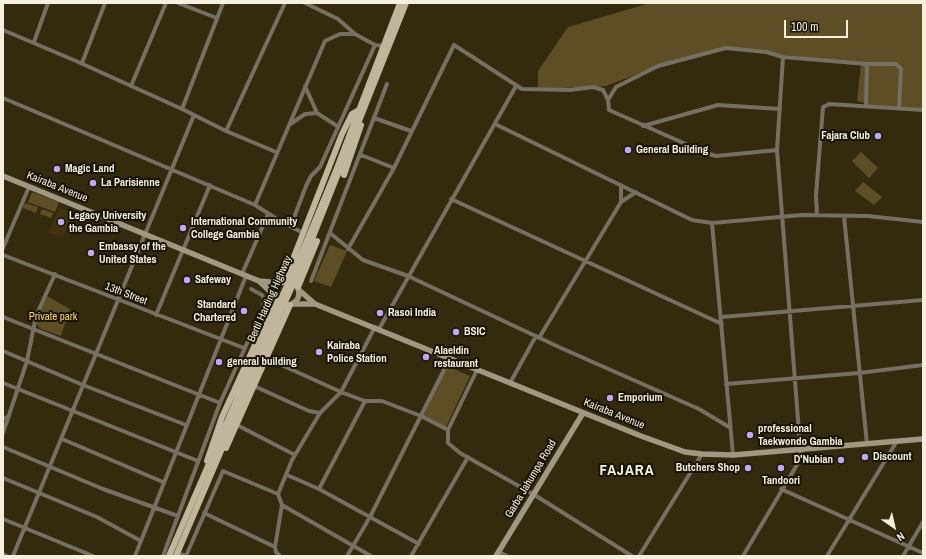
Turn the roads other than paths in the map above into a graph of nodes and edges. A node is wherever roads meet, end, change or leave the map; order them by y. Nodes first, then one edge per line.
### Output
1 (48, 3) edge
2 (105, 3) edge
3 (166, 3) edge
4 (178, 3) edge
5 (223, 3) edge
6 (285, 3) edge
7 (305, 3) edge
8 (400, 3) edge
9 (406, 3) edge
10 (217, 18) junction
11 (3, 30) edge
12 (355, 34) junction
13 (34, 42) junction
14 (375, 45) junction
15 (383, 46) junction
16 (784, 57) junction
17 (82, 63) junction
18 (867, 64) junction
19 (387, 84) dead end
20 (131, 86) junction
21 (305, 86) junction
22 (516, 86) junction
23 (3, 98) edge
24 (608, 100) junction
25 (866, 106) junction
26 (899, 108) junction
27 (182, 109) junction
28 (780, 109) junction
29 (923, 110) edge
30 (360, 111) junction
31 (317, 113) junction
32 (194, 115) junction
33 (374, 118) junction
34 (495, 124) junction
35 (288, 126) junction
36 (337, 126) junction
37 (643, 126) junction
38 (226, 131) junction
39 (411, 131) junction
40 (777, 150) junction
41 (276, 152) junction
42 (360, 155) junction
43 (394, 168) junction
44 (172, 170) junction
45 (3, 176) edge
46 (210, 185) junction
47 (621, 185) junction
48 (29, 187) junction
49 (636, 192) junction
50 (450, 199) junction
51 (621, 202) junction
52 (255, 205) junction
53 (268, 214) junction
54 (817, 215) junction
55 (844, 216) junction
56 (781, 217) junction
57 (923, 222) edge
58 (712, 223) junction
59 (295, 228) junction
60 (303, 233) junction
61 (330, 233) junction
62 (145, 234) junction
63 (3, 248) edge
64 (348, 249) junction
65 (184, 250) junction
66 (3, 255) edge
67 (585, 262) junction
68 (55, 274) junction
69 (244, 275) junction
70 (408, 276) junction
71 (259, 281) junction
72 (311, 281) dead end
73 (282, 282) junction
74 (251, 289) dead end
75 (298, 289) junction
76 (276, 298) junction
77 (118, 300) junction
78 (923, 300) edge
79 (291, 304) junction
80 (315, 304) junction
81 (853, 305) junction
82 (789, 312) junction
83 (156, 315) junction
84 (3, 317) edge
85 (722, 317) junction
86 (722, 324) junction
87 (377, 328) junction
88 (32, 329) junction
89 (537, 337) junction
90 (220, 338) junction
91 (244, 348) junction
92 (3, 352) edge
93 (96, 353) junction
94 (266, 358) junction
95 (450, 358) junction
96 (27, 361) junction
97 (923, 366) edge
98 (477, 370) junction
99 (860, 373) junction
100 (794, 378) junction
101 (3, 383) edge
102 (510, 383) junction
103 (726, 384) junction
104 (83, 385) junction
105 (254, 386) junction
106 (16, 389) junction
107 (341, 392) junction
108 (198, 394) junction
109 (365, 401) junction
110 (220, 403) junction
111 (73, 412) junction
112 (320, 413) junction
113 (583, 413) junction
114 (9, 416) junction
115 (421, 416) junction
116 (3, 419) edge
117 (186, 425) junction
118 (237, 425) junction
119 (729, 427) junction
120 (448, 430) junction
121 (3, 433) edge
122 (62, 439) junction
123 (923, 439) edge
124 (897, 441) junction
125 (866, 444) junction
126 (3, 447) edge
127 (802, 449) junction
128 (175, 453) junction
129 (702, 454) junction
130 (295, 455) junction
131 (733, 455) junction
132 (468, 457) junction
133 (198, 461) junction
134 (211, 466) junction
135 (50, 467) junction
136 (287, 475) junction
137 (3, 478) edge
138 (163, 482) junction
139 (318, 489) junction
140 (781, 490) junction
141 (40, 493) junction
142 (278, 494) junction
143 (533, 494) junction
144 (282, 506) junction
145 (153, 508) junction
146 (204, 513) junction
147 (178, 516) junction
148 (370, 517) junction
149 (3, 519) edge
150 (849, 519) junction
151 (923, 522) edge
152 (26, 528) junction
153 (141, 541) junction
154 (419, 544) junction
155 (353, 545) junction
156 (909, 546) junction
157 (275, 549) junction
158 (923, 553) edge
159 (3, 554) edge
160 (177, 554) edge
161 (498, 554) edge
162 (15, 555) edge
163 (7, 556) edge
164 (93, 556) edge
165 (135, 556) edge
166 (162, 556) edge
167 (169, 556) edge
168 (273, 556) edge
169 (280, 556) edge
170 (347, 556) edge
171 (371, 556) edge
172 (411, 556) edge
173 (507, 556) edge
174 (632, 556) edge
175 (639, 556) edge
176 (743, 556) edge
177 (827, 556) edge
178 (903, 556) edge

1 - 13 street
2 - 17 street
3 - 20 street
4 - 10 street
5 - 10 street
6 - 38 street
7 - 12 street
8 - 15 main road, Bertil Harding Highway
9 - 30 main road, Bertil Harding Highway
10 - 27 street
11 - 13 street
12 - 14 street
12 - 21 street
13 - 17 street
14 - 15 street
14 - 36 street
15 - 30 main road, Bertil Harding Highway
16 - 18 street
16 - 24 street
16 - 28 street
17 - 20 street
18 - 25 street
18 - 26 street
19 - 33 street
20 - 27 street
21 - 31 street
21 - 35 street
22 - 24 street
22 - 34 street
22 - 39 street
23 - 44 street
24 - 37 street
25 - 26 street
25 - 54 street
26 - 29 street
27 - 32 street
28 - 37 street
28 - 40 street
30 - 60 main road
30 - 75 main road
30 - 134 main road, Bertil Harding Highway, bridge
31 - 35 street
31 - 36 street
32 - 38 street
32 - 44 street
33 - 39 street
33 - 42 street
34 - 47 street
34 - 50 street
35 - 41 street
36 - 59 street
37 - 40 street
38 - 41 street
39 - 43 street
40 - 56 street
41 - 52 street
42 - 43 street
42 - 61 street
43 - 64 street
44 - 46 street
44 - 62 street
45 - 48 street, Kairaba Avenue
46 - 52 street
46 - 65 street
47 - 49 street
47 - 51 street
48 - 62 street, Kairaba Avenue
48 - 63 street
49 - 51 street
49 - 58 street
50 - 67 street
50 - 70 street
51 - 67 street
52 - 53 street
53 - 59 street
53 - 69 street
54 - 55 street
54 - 56 street
55 - 57 street
55 - 81 street
56 - 58 street
56 - 82 street
58 - 85 street
59 - 60 street
60 - 73 main road
61 - 64 street
61 - 72 street
62 - 65 street, Kairaba Avenue
62 - 77 street
64 - 70 street
65 - 69 street, Kairaba Avenue
65 - 83 street
66 - 68 street, 13th Street
67 - 86 street
67 - 89 street
68 - 77 street, 13th Street
68 - 88 street
69 - 71 street, Kairaba Avenue
69 - 90 street
70 - 87 street
70 - 89 street
71 - 73 street
71 - 76 street
73 - 75 street
73 - 76 street
74 - 91 street
75 - 79 street
75 - 80 street
76 - 79 street
76 - 134 main road
77 - 83 street, 13th Street
77 - 93 street
78 - 81 street
79 - 80 street
79 - 94 main road
80 - 87 street, Kairaba Avenue
81 - 82 street
81 - 99 street
82 - 85 street
82 - 100 street
83 - 90 street, 13th Street
84 - 88 street
85 - 86 street
86 - 103 street
87 - 95 street, Kairaba Avenue
87 - 107 street
88 - 93 street
88 - 96 street
89 - 102 street
89 - 119 street
90 - 91 street, 13th Street
90 - 108 street
91 - 110 street
92 - 96 street
93 - 104 street
93 - 108 street
94 - 105 main road
94 - 107 street
95 - 98 street, Kairaba Avenue
95 - 115 street
96 - 104 street
96 - 106 street
97 - 99 street
98 - 102 street, Kairaba Avenue
98 - 120 street
99 - 100 street
99 - 125 street
100 - 103 street
100 - 127 street
101 - 106 street
102 - 113 street, Kairaba Avenue
103 - 119 street
104 - 111 street
104 - 117 street
105 - 112 street
105 - 118 main road
106 - 111 street
106 - 114 street
107 - 109 street
107 - 112 street
108 - 110 street
108 - 117 street
109 - 115 street
109 - 139 street
110 - 133 street
111 - 122 street
111 - 128 street
112 - 130 street
113 - 129 street, Kairaba Avenue
113 - 143 street, Garba Jahumpa Road
114 - 116 street
114 - 121 street
115 - 120 street
115 - 148 street
117 - 128 street
118 - 130 street
118 - 134 main road
119 - 131 street
120 - 132 street
122 - 135 street
122 - 138 street
123 - 124 street, Kairaba Avenue
124 - 125 street, Kairaba Avenue
124 - 150 street
125 - 127 street, Kairaba Avenue
126 - 135 street
127 - 131 street, Kairaba Avenue
127 - 140 street
128 - 133 street
128 - 138 street
129 - 131 street, Kairaba Avenue
129 - 175 street
130 - 136 street
132 - 143 street
132 - 154 street
133 - 147 street
134 - 160 main road, Bertil Harding Highway
134 - 167 main road, Bertil Harding Highway
135 - 141 street
135 - 145 street
136 - 139 street
136 - 142 street
137 - 141 street
138 - 145 street
139 - 148 street
140 - 150 street
140 - 176 street
141 - 152 street
141 - 153 street
142 - 144 street
142 - 146 street
143 - 161 street, Garba Jahumpa Road
143 - 174 street
144 - 155 street
144 - 157 street
145 - 147 street
145 - 153 street
146 - 157 street
146 - 160 street
147 - 166 street
148 - 154 street
148 - 155 street
149 - 152 street
150 - 156 street
150 - 177 street
151 - 156 street
152 - 162 street
152 - 164 street
153 - 165 street
154 - 172 street
155 - 170 street
155 - 171 street
156 - 158 street
156 - 178 street
157 - 168 street
157 - 169 street
159 - 163 street
161 - 173 street

